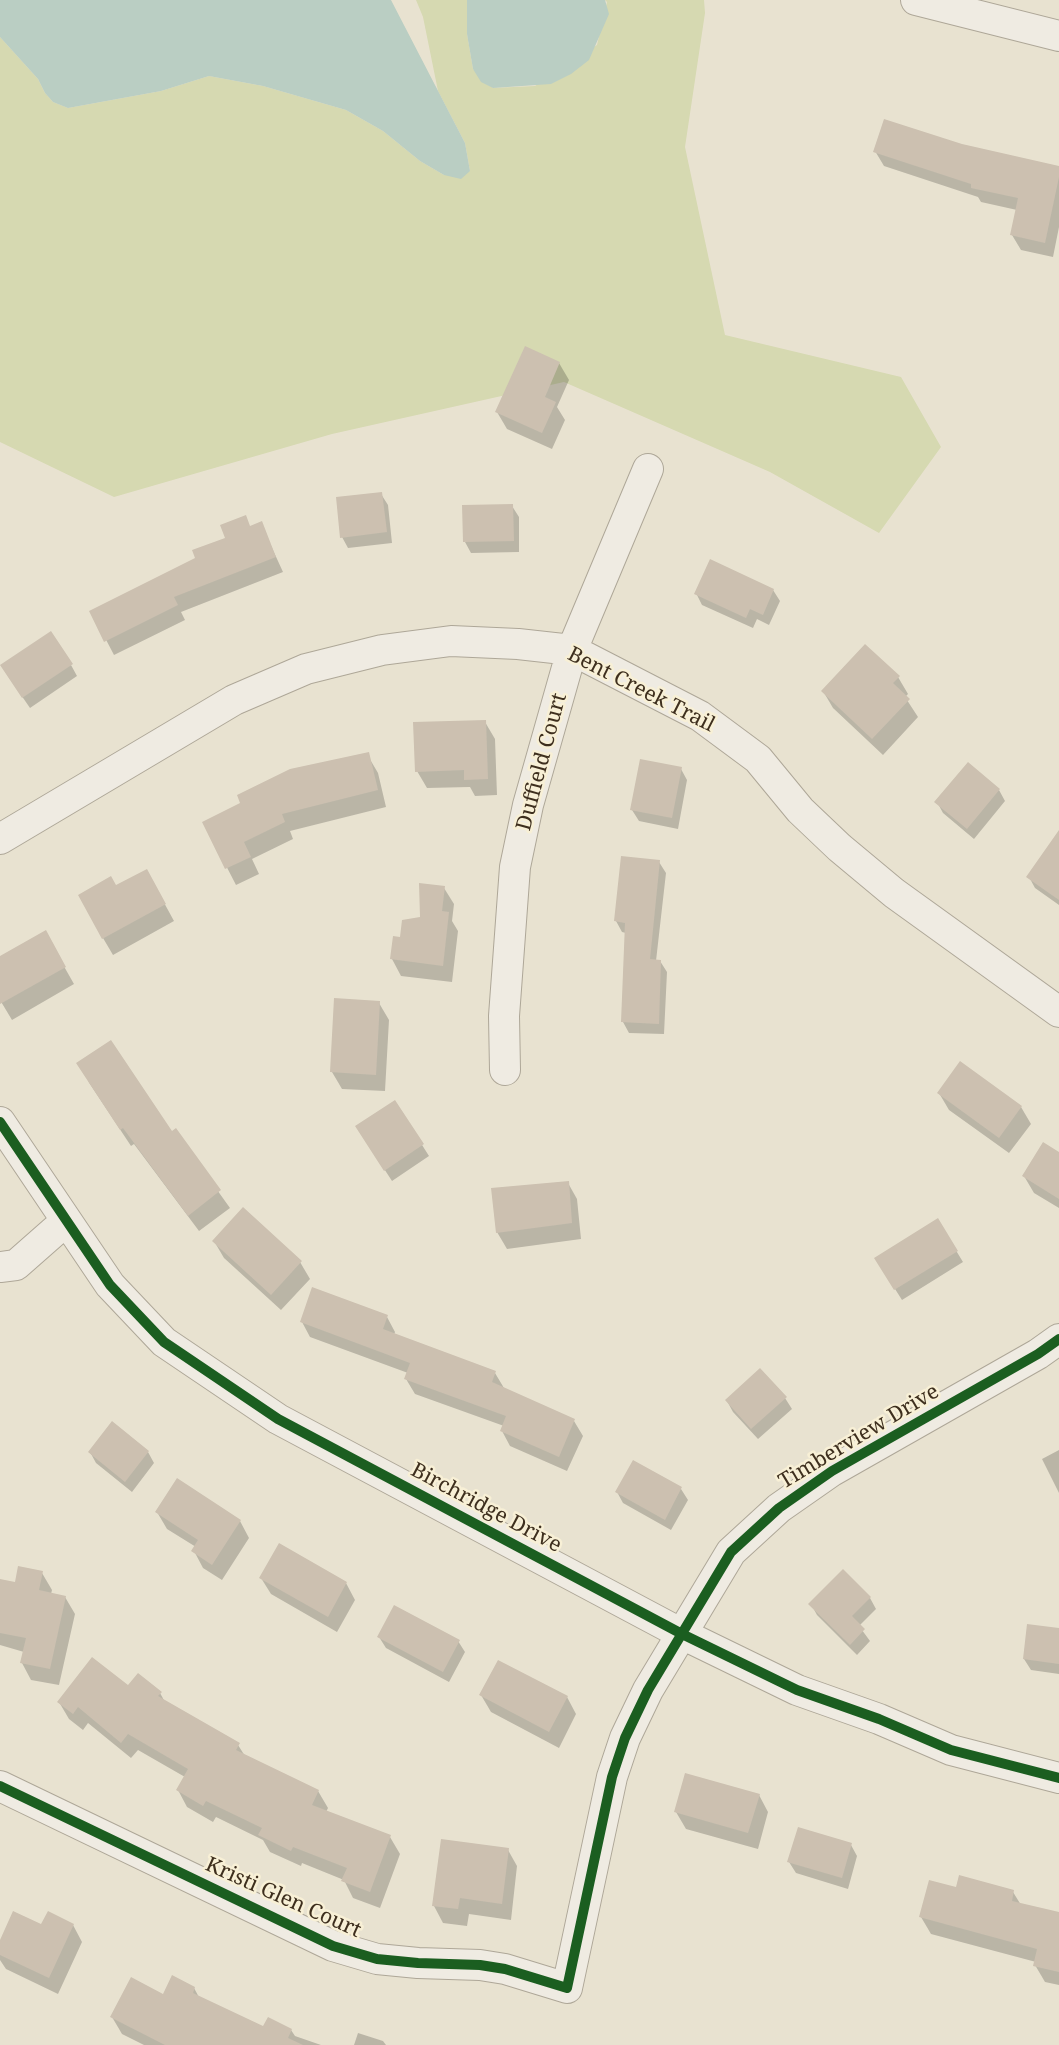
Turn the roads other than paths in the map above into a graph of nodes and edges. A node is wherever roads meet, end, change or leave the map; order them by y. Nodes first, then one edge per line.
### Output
1 (916, 0) edge
2 (1059, 36) edge
3 (648, 469) dead end
4 (572, 650) junction
5 (0, 839) edge
6 (1059, 1012) edge
7 (505, 1070) dead end
8 (0, 1122) edge
9 (66, 1222) junction
10 (0, 1267) edge
11 (1059, 1339) edge
12 (682, 1634) junction
13 (1059, 1778) edge
14 (0, 1786) edge
15 (567, 1988) joint

1 - 2 street
3 - 4 street, Duffield Court
4 - 5 street, Bent Creek Trail
4 - 6 street, Bent Creek Trail
4 - 7 street, Duffield Court
8 - 9 street, Birchridge Drive
9 - 10 street
9 - 12 street, Birchridge Drive
11 - 12 street, Timberview Drive
12 - 13 street, Birchridge Drive
12 - 15 street, Timberview Drive
14 - 15 street, Kristi Glen Court

